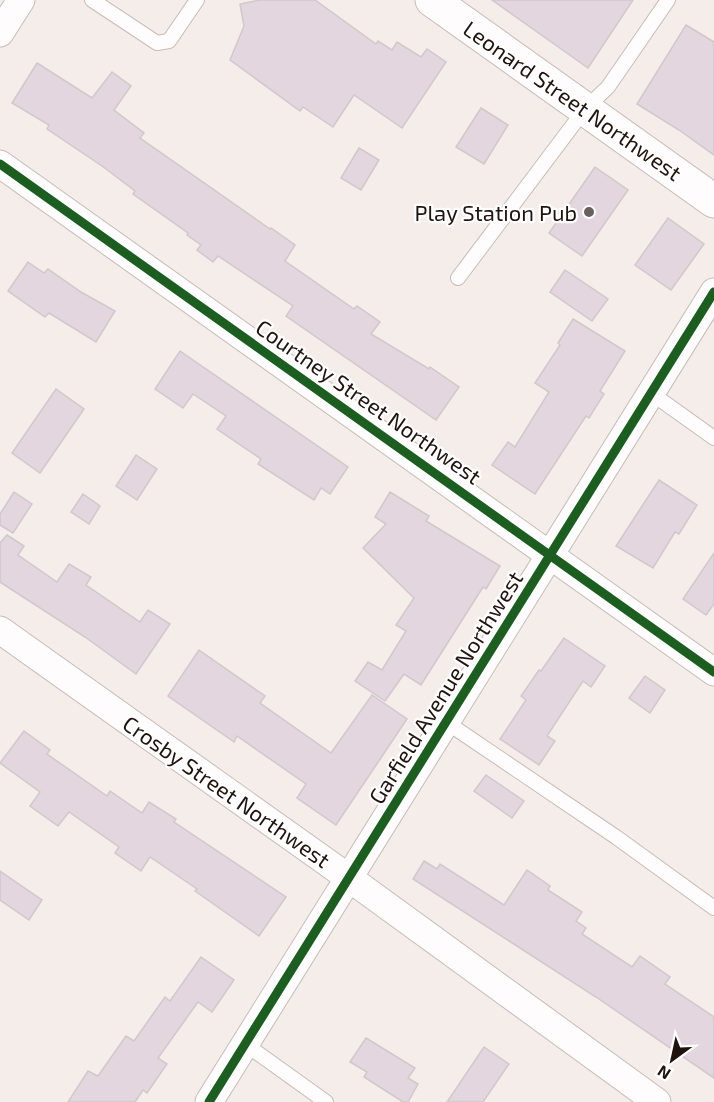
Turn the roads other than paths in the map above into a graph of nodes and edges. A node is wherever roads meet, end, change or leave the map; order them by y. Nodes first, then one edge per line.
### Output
1 (21, 0) edge
2 (197, 0) edge
3 (668, 0) edge
4 (100, 2) edge
5 (441, 3) edge
6 (0, 33) edge
7 (585, 109) junction
8 (0, 164) edge
9 (714, 201) edge
10 (458, 278) dead end
11 (714, 292) edge
12 (651, 393) junction
13 (714, 438) edge
14 (550, 554) junction
15 (0, 630) edge
16 (714, 672) edge
17 (446, 722) junction
18 (349, 878) junction
19 (714, 908) edge
20 (246, 1044) junction
21 (209, 1102) edge
22 (326, 1102) edge
23 (657, 1102) edge

1 - 6 street
2 - 4 lane
3 - 7 lane
5 - 7 main road, Leonard Street Northwest
7 - 9 main road, Leonard Street Northwest
7 - 10 lane
8 - 14 street, Courtney Street Northwest
11 - 12 street, Garfield Avenue Northwest
12 - 13 lane
12 - 14 street, Garfield Avenue Northwest
14 - 16 street, Courtney Street Northwest
14 - 17 street, Garfield Avenue Northwest
15 - 18 street, Crosby Street Northwest
17 - 18 street, Garfield Avenue Northwest
17 - 19 lane
18 - 20 street, Garfield Avenue Northwest
18 - 23 street, Crosby Street Northwest
20 - 21 street, Garfield Avenue Northwest
20 - 22 lane

